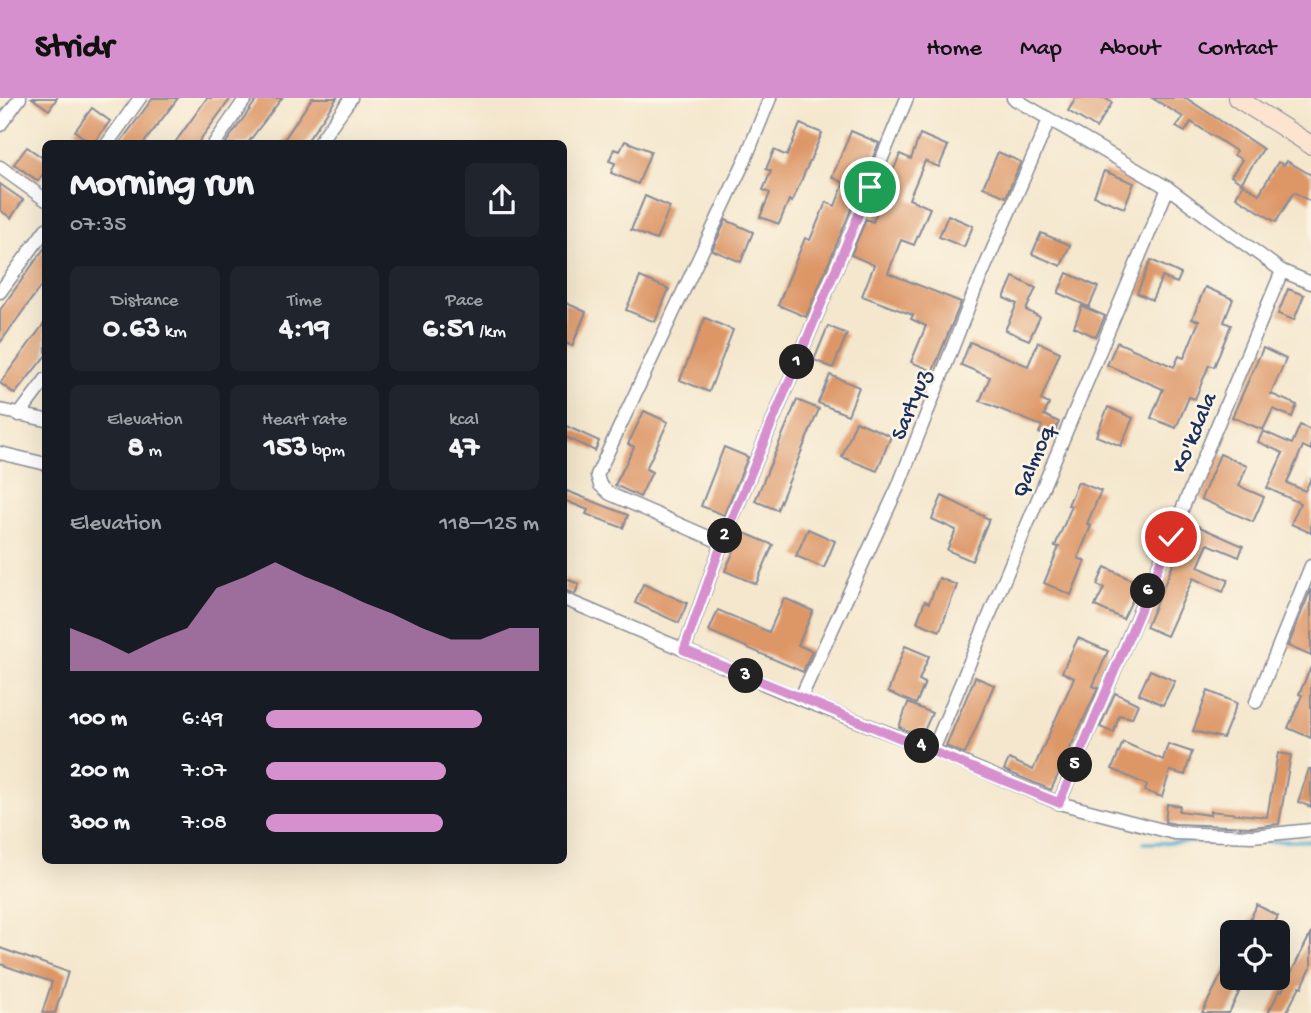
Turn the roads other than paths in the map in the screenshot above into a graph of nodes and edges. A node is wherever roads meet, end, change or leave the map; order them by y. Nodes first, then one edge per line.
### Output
1 (20, 98) edge
2 (140, 98) edge
3 (246, 98) edge
4 (351, 98) edge
5 (770, 98) edge
6 (907, 98) edge
7 (1013, 98) edge
8 (1237, 98) edge
9 (1049, 120) junction
10 (0, 125) edge
11 (110, 140) edge
12 (217, 140) edge
13 (321, 140) edge
14 (1311, 145) edge
15 (0, 167) edge
16 (1168, 188) junction
17 (42, 198) edge
18 (42, 234) edge
19 (1282, 271) junction
20 (1311, 284) edge
21 (0, 292) edge
22 (42, 384) edge
23 (0, 410) edge
24 (19, 415) junction
25 (42, 419) edge
26 (0, 453) edge
27 (42, 463) edge
28 (722, 543) junction
29 (1311, 566) edge
30 (567, 601) edge
31 (684, 650) junction
32 (800, 699) junction
33 (1255, 702) dead end
34 (933, 750) junction
35 (1059, 803) junction
36 (1311, 830) edge

1 - 10 street
2 - 11 street
3 - 12 street
4 - 13 street
5 - 28 street
6 - 28 street
7 - 9 street
8 - 14 main road
9 - 16 street
9 - 32 street, Sartyuz
15 - 17 street
16 - 19 street
16 - 34 street, Qalmoq
18 - 21 street
19 - 20 street
19 - 35 street, Ko'kdala
22 - 24 street
23 - 24 street
24 - 25 street
26 - 27 street
28 - 31 street
29 - 33 street
30 - 31 street
31 - 32 street
32 - 34 street
34 - 35 street
35 - 36 street

